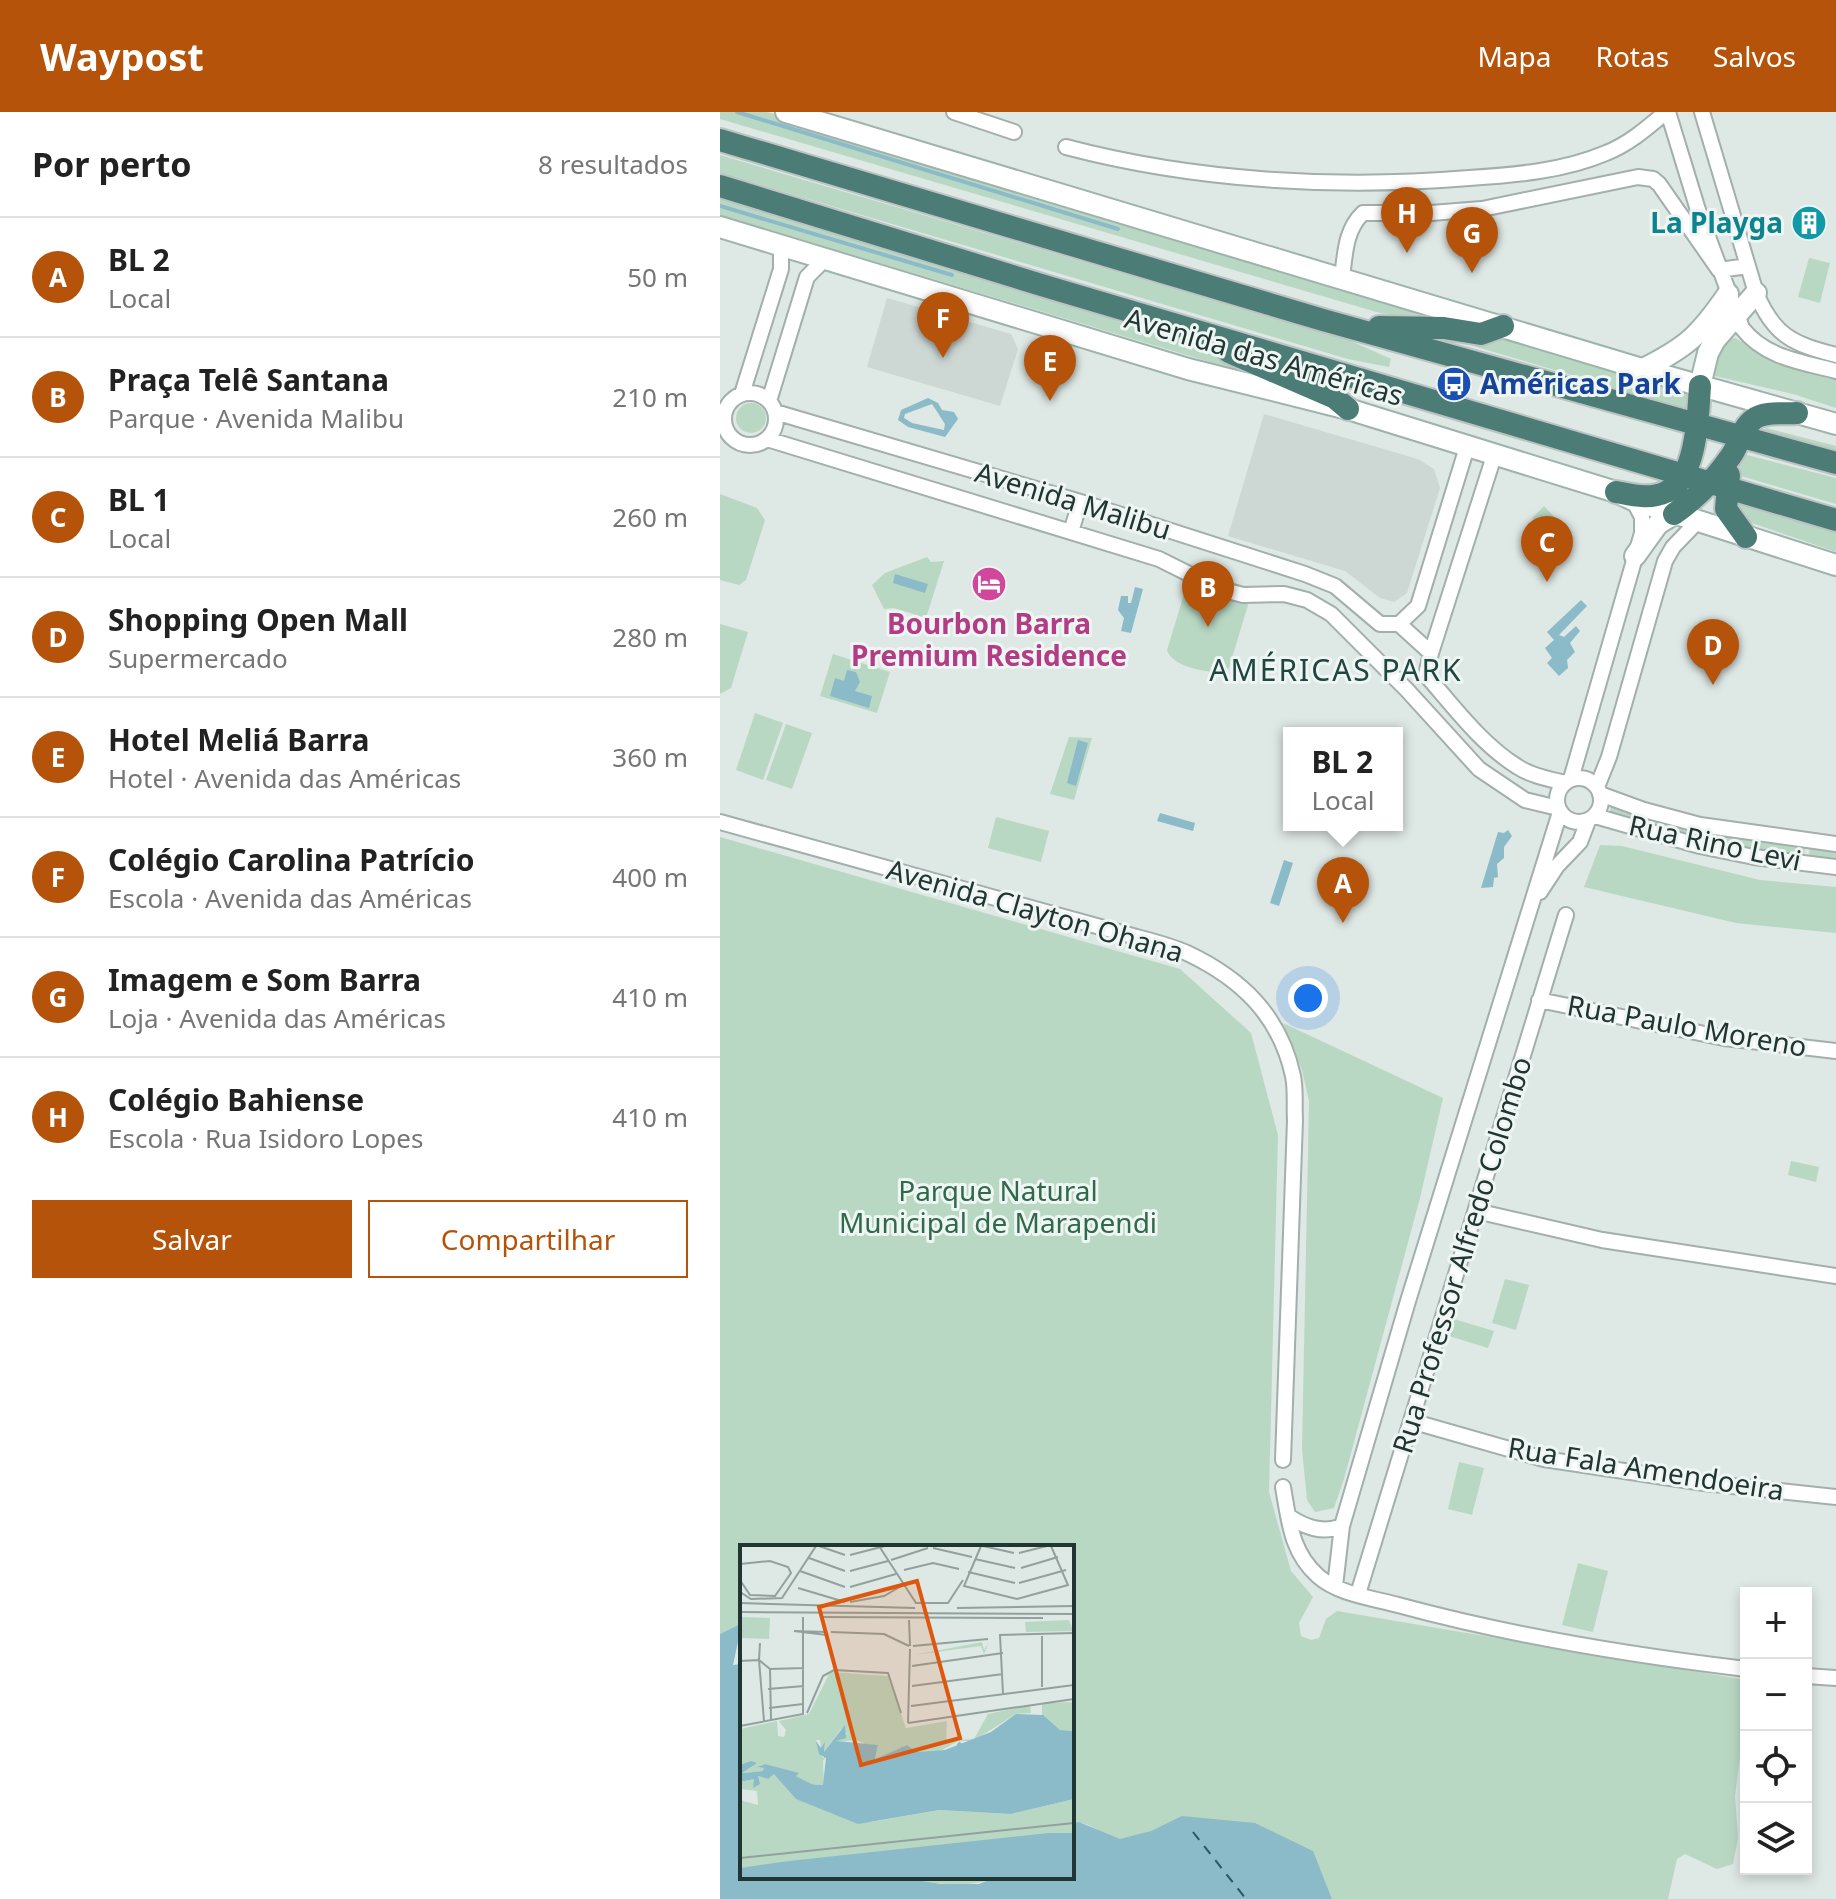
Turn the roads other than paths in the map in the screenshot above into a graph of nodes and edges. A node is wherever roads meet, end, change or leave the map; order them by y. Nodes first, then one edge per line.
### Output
1 (786, 112) edge
2 (954, 112) edge
3 (1667, 112) edge
4 (1702, 112) edge
5 (1014, 132) dead end
6 (720, 140) edge
7 (1066, 147) dead end
8 (720, 186) edge
9 (720, 227) edge
10 (781, 246) junction
11 (825, 259) junction
12 (1748, 266) junction
13 (1719, 270) junction
14 (1342, 278) junction
15 (1756, 293) junction
16 (1728, 294) junction
17 (1323, 320) junction
18 (1739, 322) junction
19 (1503, 326) junction
20 (1183, 327) junction
21 (1836, 355) edge
22 (1643, 369) junction
23 (1836, 371) edge
24 (1700, 386) junction
25 (731, 398) edge
26 (772, 407) junction
27 (1348, 409) junction
28 (1797, 413) junction
29 (722, 423) edge
30 (1836, 424) edge
31 (1698, 426) junction
32 (767, 439) junction
33 (1737, 446) junction
34 (1467, 447) junction
35 (1494, 456) junction
36 (937, 459) junction
37 (1836, 463) edge
38 (1684, 474) junction
39 (925, 485) junction
40 (1719, 485) junction
41 (1046, 492) junction
42 (1624, 496) junction
43 (1087, 504) junction
44 (1674, 514) junction
45 (1836, 520) edge
46 (1039, 521) junction
47 (1698, 521) junction
48 (1071, 532) junction
49 (1746, 537) junction
50 (1635, 556) junction
51 (1836, 565) edge
52 (1380, 624) junction
53 (1399, 624) junction
54 (1362, 645) junction
55 (1431, 653) junction
56 (1426, 675) junction
57 (1407, 690) junction
58 (1568, 781) junction
59 (1599, 790) junction
60 (1559, 810) junction
61 (1592, 818) junction
62 (720, 822) edge
63 (1836, 844) edge
64 (1836, 867) edge
65 (1528, 909) junction
66 (1566, 915) dead end
67 (1539, 1000) junction
68 (1836, 1051) edge
69 (1476, 1211) junction
70 (1836, 1276) edge
71 (1411, 1421) junction
72 (1283, 1460) dead end
73 (1283, 1487) dead end
74 (1836, 1497) edge
75 (1288, 1516) junction
76 (1342, 1526) junction
77 (1335, 1586) junction
78 (1358, 1594) junction
79 (1740, 1668) edge
80 (1812, 1676) edge
81 (1836, 1678) edge

1 - 14 main road
2 - 5 street
3 - 7 street
3 - 13 street
4 - 12 street
6 - 17 highway, Avenida das Américas
8 - 20 highway, Avenida das Américas
9 - 10 main road, Avenida das Américas
10 - 11 main road, Avenida das Américas
10 - 25 street
11 - 26 street
11 - 27 main road, Avenida das Américas
12 - 13 street
12 - 15 street
13 - 14 street
13 - 16 street
14 - 19 main road
15 - 18 main road
15 - 21 street
16 - 18 street
16 - 22 main road
17 - 19 highway
17 - 31 highway, Avenida das Américas
18 - 23 street
18 - 24 main road
19 - 22 main road
20 - 27 highway
20 - 38 highway, Avenida das Américas
22 - 24 main road
24 - 28 main road
24 - 31 highway
25 - 26 street
25 - 29 street
26 - 32 street
26 - 36 street, Avenida Malibu
27 - 34 main road, Avenida das Américas
28 - 30 main road
28 - 33 highway
29 - 32 street
31 - 33 highway, Avenida das Américas
31 - 38 highway
32 - 39 street, Avenida Malibu
33 - 37 highway, Avenida das Américas
33 - 40 highway
34 - 35 main road, Avenida das Américas
34 - 53 street
35 - 42 main road, Avenida das Américas
35 - 55 street
36 - 39 street
36 - 41 street, Avenida Malibu
38 - 40 highway, Avenida das Américas
38 - 42 highway
39 - 46 street, Avenida Malibu
40 - 44 highway
40 - 45 highway, Avenida das Américas
40 - 49 highway
41 - 43 street, Avenida Malibu
41 - 46 street
42 - 44 main road, Avenida das Américas
42 - 50 street
43 - 48 street
43 - 52 street, Avenida Malibu
44 - 47 main road, Avenida das Américas
44 - 50 main road
46 - 48 street, Avenida Malibu
47 - 49 main road, Avenida das Américas
47 - 59 street
48 - 54 street, Avenida Malibu
49 - 51 main road, Avenida das Américas
50 - 58 street
52 - 53 street
52 - 54 street
53 - 55 street
54 - 57 street, Avenida Malibu
55 - 56 street
56 - 57 street
56 - 58 street
57 - 60 street, Avenida Malibu
58 - 59 street
58 - 60 street
59 - 61 street
59 - 63 street, Rua Rino Levi
60 - 61 street
60 - 65 street, Rua Professor Alfredo Colombo
61 - 64 street, Rua Rino Levi
61 - 65 street, Rua Professor Alfredo Colombo
62 - 72 street, Avenida Clayton Ohana
65 - 76 street, Rua Professor Alfredo Colombo
66 - 67 street, Rua Professor Alfredo Colombo
67 - 68 street, Rua Paulo Moreno
67 - 69 street, Rua Professor Alfredo Colombo
69 - 70 street
69 - 71 street, Rua Professor Alfredo Colombo
71 - 74 street, Rua Fala Amendoeira
71 - 78 street, Rua Professor Alfredo Colombo
73 - 75 street
75 - 76 street
75 - 77 street
76 - 77 street, Rua Professor Alfredo Colombo
77 - 78 street
78 - 79 street
80 - 81 street

